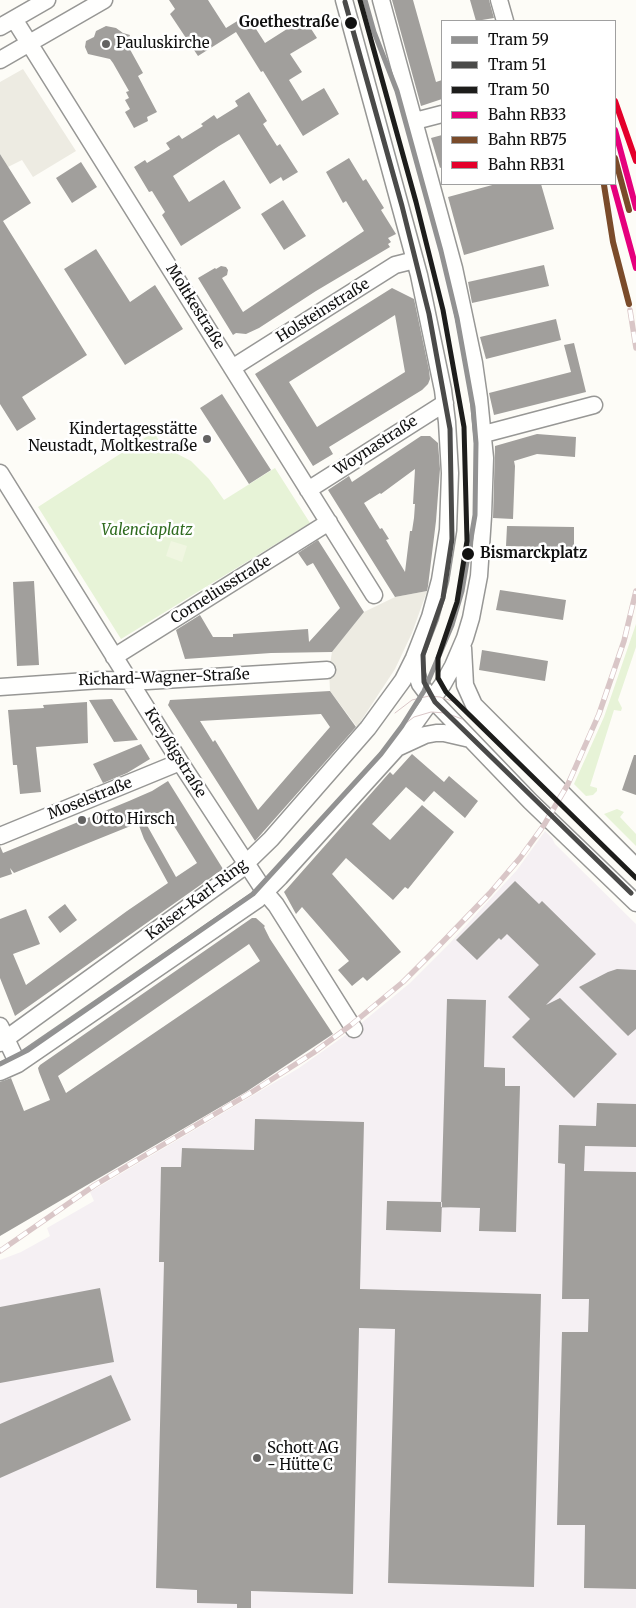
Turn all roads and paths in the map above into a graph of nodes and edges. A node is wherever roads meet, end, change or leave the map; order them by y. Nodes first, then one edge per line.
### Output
1 (47, 0) edge
2 (104, 0) edge
3 (344, 0) edge
4 (381, 0) edge
5 (499, 0) edge
6 (505, 20) edge
7 (7, 23) edge
8 (30, 43) junction
9 (0, 60) edge
10 (441, 114) edge
11 (414, 121) junction
12 (415, 260) junction
13 (232, 368) junction
14 (445, 403) junction
15 (594, 405) dead end
16 (484, 434) junction
17 (0, 473) edge
18 (308, 490) junction
19 (329, 522) junction
20 (374, 595) dead end
21 (465, 638) junction
22 (114, 657) junction
23 (327, 670) dead end
24 (411, 679) junction
25 (129, 680) junction
26 (443, 684) junction
27 (0, 687) edge
28 (432, 700) junction
29 (474, 705) junction
30 (470, 739) junction
31 (397, 748) junction
32 (180, 762) junction
33 (0, 836) edge
34 (246, 864) junction
35 (636, 867) edge
36 (265, 892) junction
37 (636, 903) edge
38 (354, 1029) dead end
39 (2, 1036) edge
40 (18, 1064) junction
41 (0, 1072) edge

1 - 7 street
2 - 8 street
3 - 12 street
4 - 11 street
5 - 6 street
7 - 8 street, Moltkestraße
8 - 9 street
8 - 13 street, Moltkestraße
10 - 11 street
11 - 16 street
12 - 13 street, Holsteinstraße
12 - 14 street
13 - 18 street, Moltkestraße
14 - 18 street, Woynastraße
14 - 24 street
15 - 16 street
16 - 21 street
17 - 22 street, Kreyßigstraße
18 - 19 street, Moltkestraße
19 - 20 street, Moltkestraße
19 - 22 street, Corneliusstraße
21 - 26 street
21 - 29 street
22 - 25 street, Kreyßigstraße
23 - 25 street, Richard-Wagner-Straße
24 - 26 street
24 - 28 street
24 - 34 street, Kaiser-Karl-Ring
25 - 27 street, Richard-Wagner-Straße
25 - 32 street, Kreyßigstraße
26 - 28 street
26 - 29 street
28 - 30 street
28 - 31 street
29 - 35 street
30 - 31 street
30 - 37 street
31 - 36 street, Kaiser-Karl-Ring
32 - 33 street, Moselstraße
32 - 34 street, Kreyßigstraße
34 - 36 street, Kreyßigstraße
34 - 39 street, Kaiser-Karl-Ring
36 - 38 street, Kreyßigstraße
36 - 40 street, Kaiser-Karl-Ring
39 - 40 street
40 - 41 street, Kaiser-Karl-Ring

